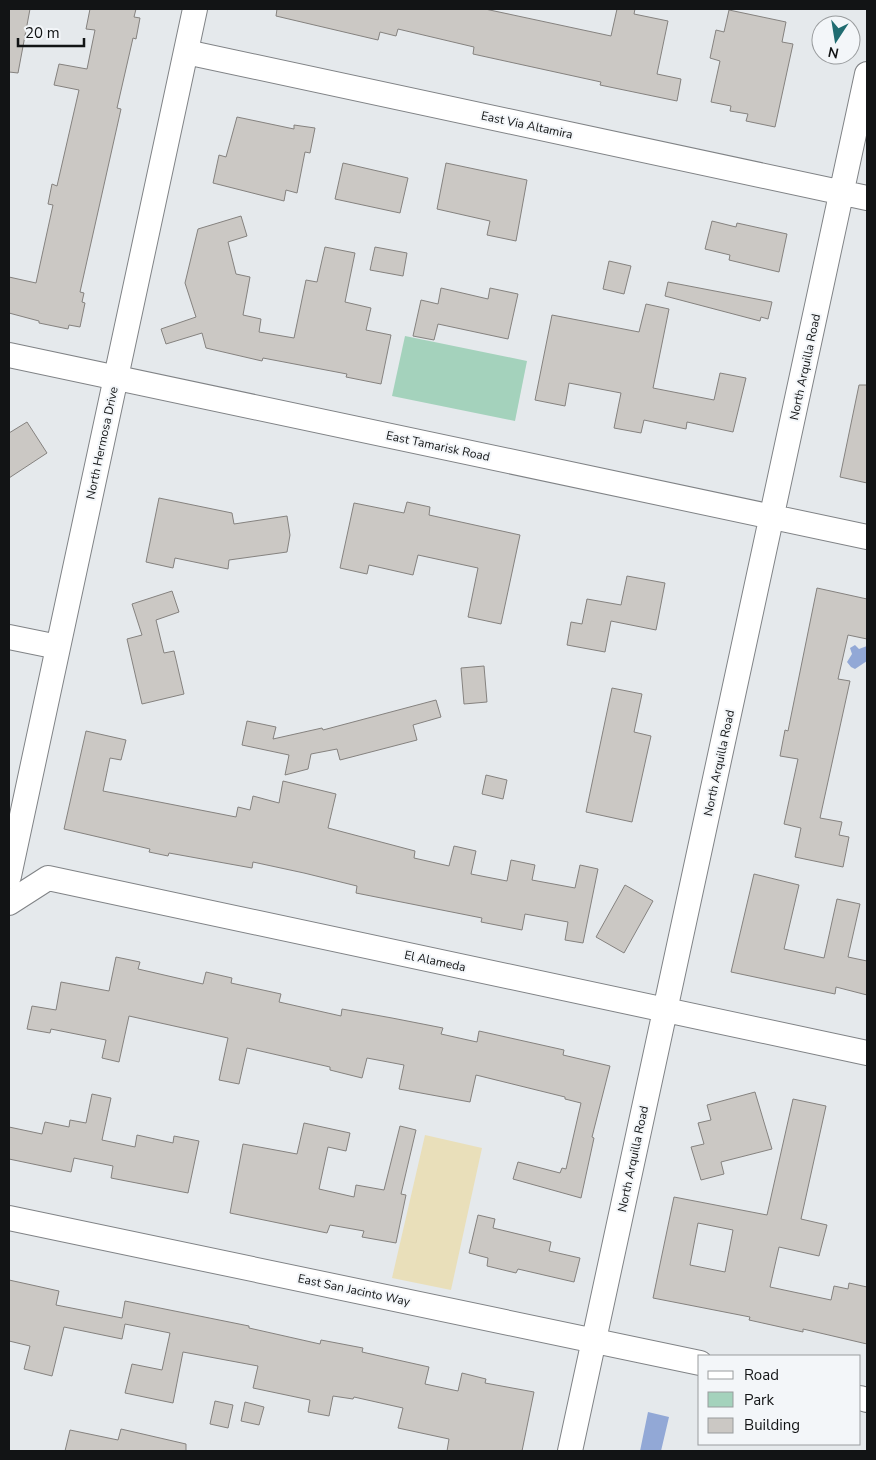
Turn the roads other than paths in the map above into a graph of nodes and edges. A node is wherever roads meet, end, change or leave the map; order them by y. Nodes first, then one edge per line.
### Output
1 (195, 9) edge
2 (186, 52) junction
3 (867, 74) edge
4 (842, 193) junction
5 (867, 198) edge
6 (9, 355) edge
7 (116, 380) junction
8 (773, 517) junction
9 (867, 537) edge
10 (9, 637) edge
11 (58, 647) junction
12 (9, 876) edge
13 (9, 903) edge
14 (665, 1010) junction
15 (867, 1053) edge
16 (9, 1218) edge
17 (594, 1340) junction
18 (698, 1364) edge
19 (570, 1451) edge

1 - 2 street, North Hermosa Drive
2 - 4 street, East Via Altamira
2 - 7 street, North Hermosa Drive
3 - 4 street, North Arquilla Road
4 - 5 street, East Via Altamira
4 - 8 street, North Arquilla Road
6 - 7 street, East Tamarisk Road
7 - 8 street, East Tamarisk Road
7 - 11 street, North Hermosa Drive
8 - 9 street, East Tamarisk Road
8 - 14 street, North Arquilla Road
10 - 11 street
11 - 12 street, North Hermosa Drive
13 - 14 street, El Alameda
14 - 15 street, El Alameda
14 - 17 street, North Arquilla Road
16 - 17 street, East San Jacinto Way
17 - 18 street, East San Jacinto Way
17 - 19 street, North Arquilla Road

